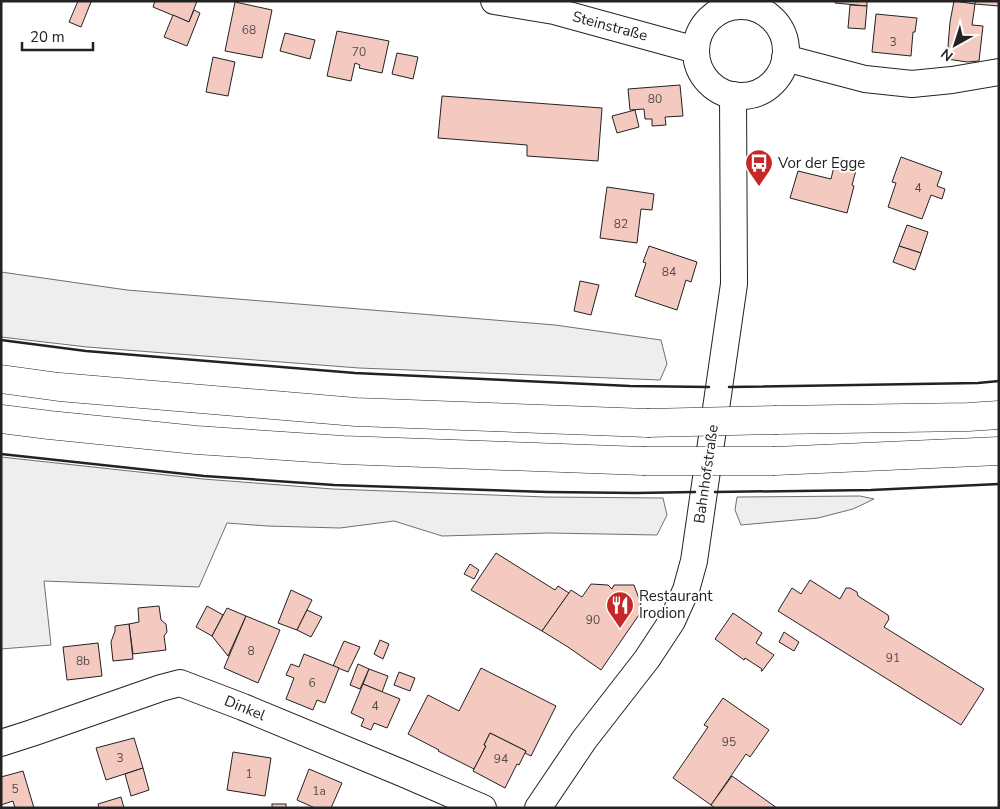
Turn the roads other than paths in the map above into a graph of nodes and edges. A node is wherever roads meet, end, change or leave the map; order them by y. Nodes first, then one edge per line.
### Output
1 (494, 1) edge
2 (728, 4) edge
3 (696, 50) junction
4 (785, 58) junction
5 (999, 72) edge
6 (733, 95) junction
7 (1, 379) edge
8 (999, 415) edge
9 (1, 419) edge
10 (999, 451) edge
11 (1, 743) edge
12 (483, 808) edge
13 (538, 808) edge

1 - 3 street, Steinstraße
2 - 3 street
2 - 4 street
3 - 6 street
4 - 5 street
4 - 6 street
6 - 13 street, Bahnhofstraße
7 - 8 highway, bridge
9 - 10 highway, bridge
11 - 12 street, Dinkel

